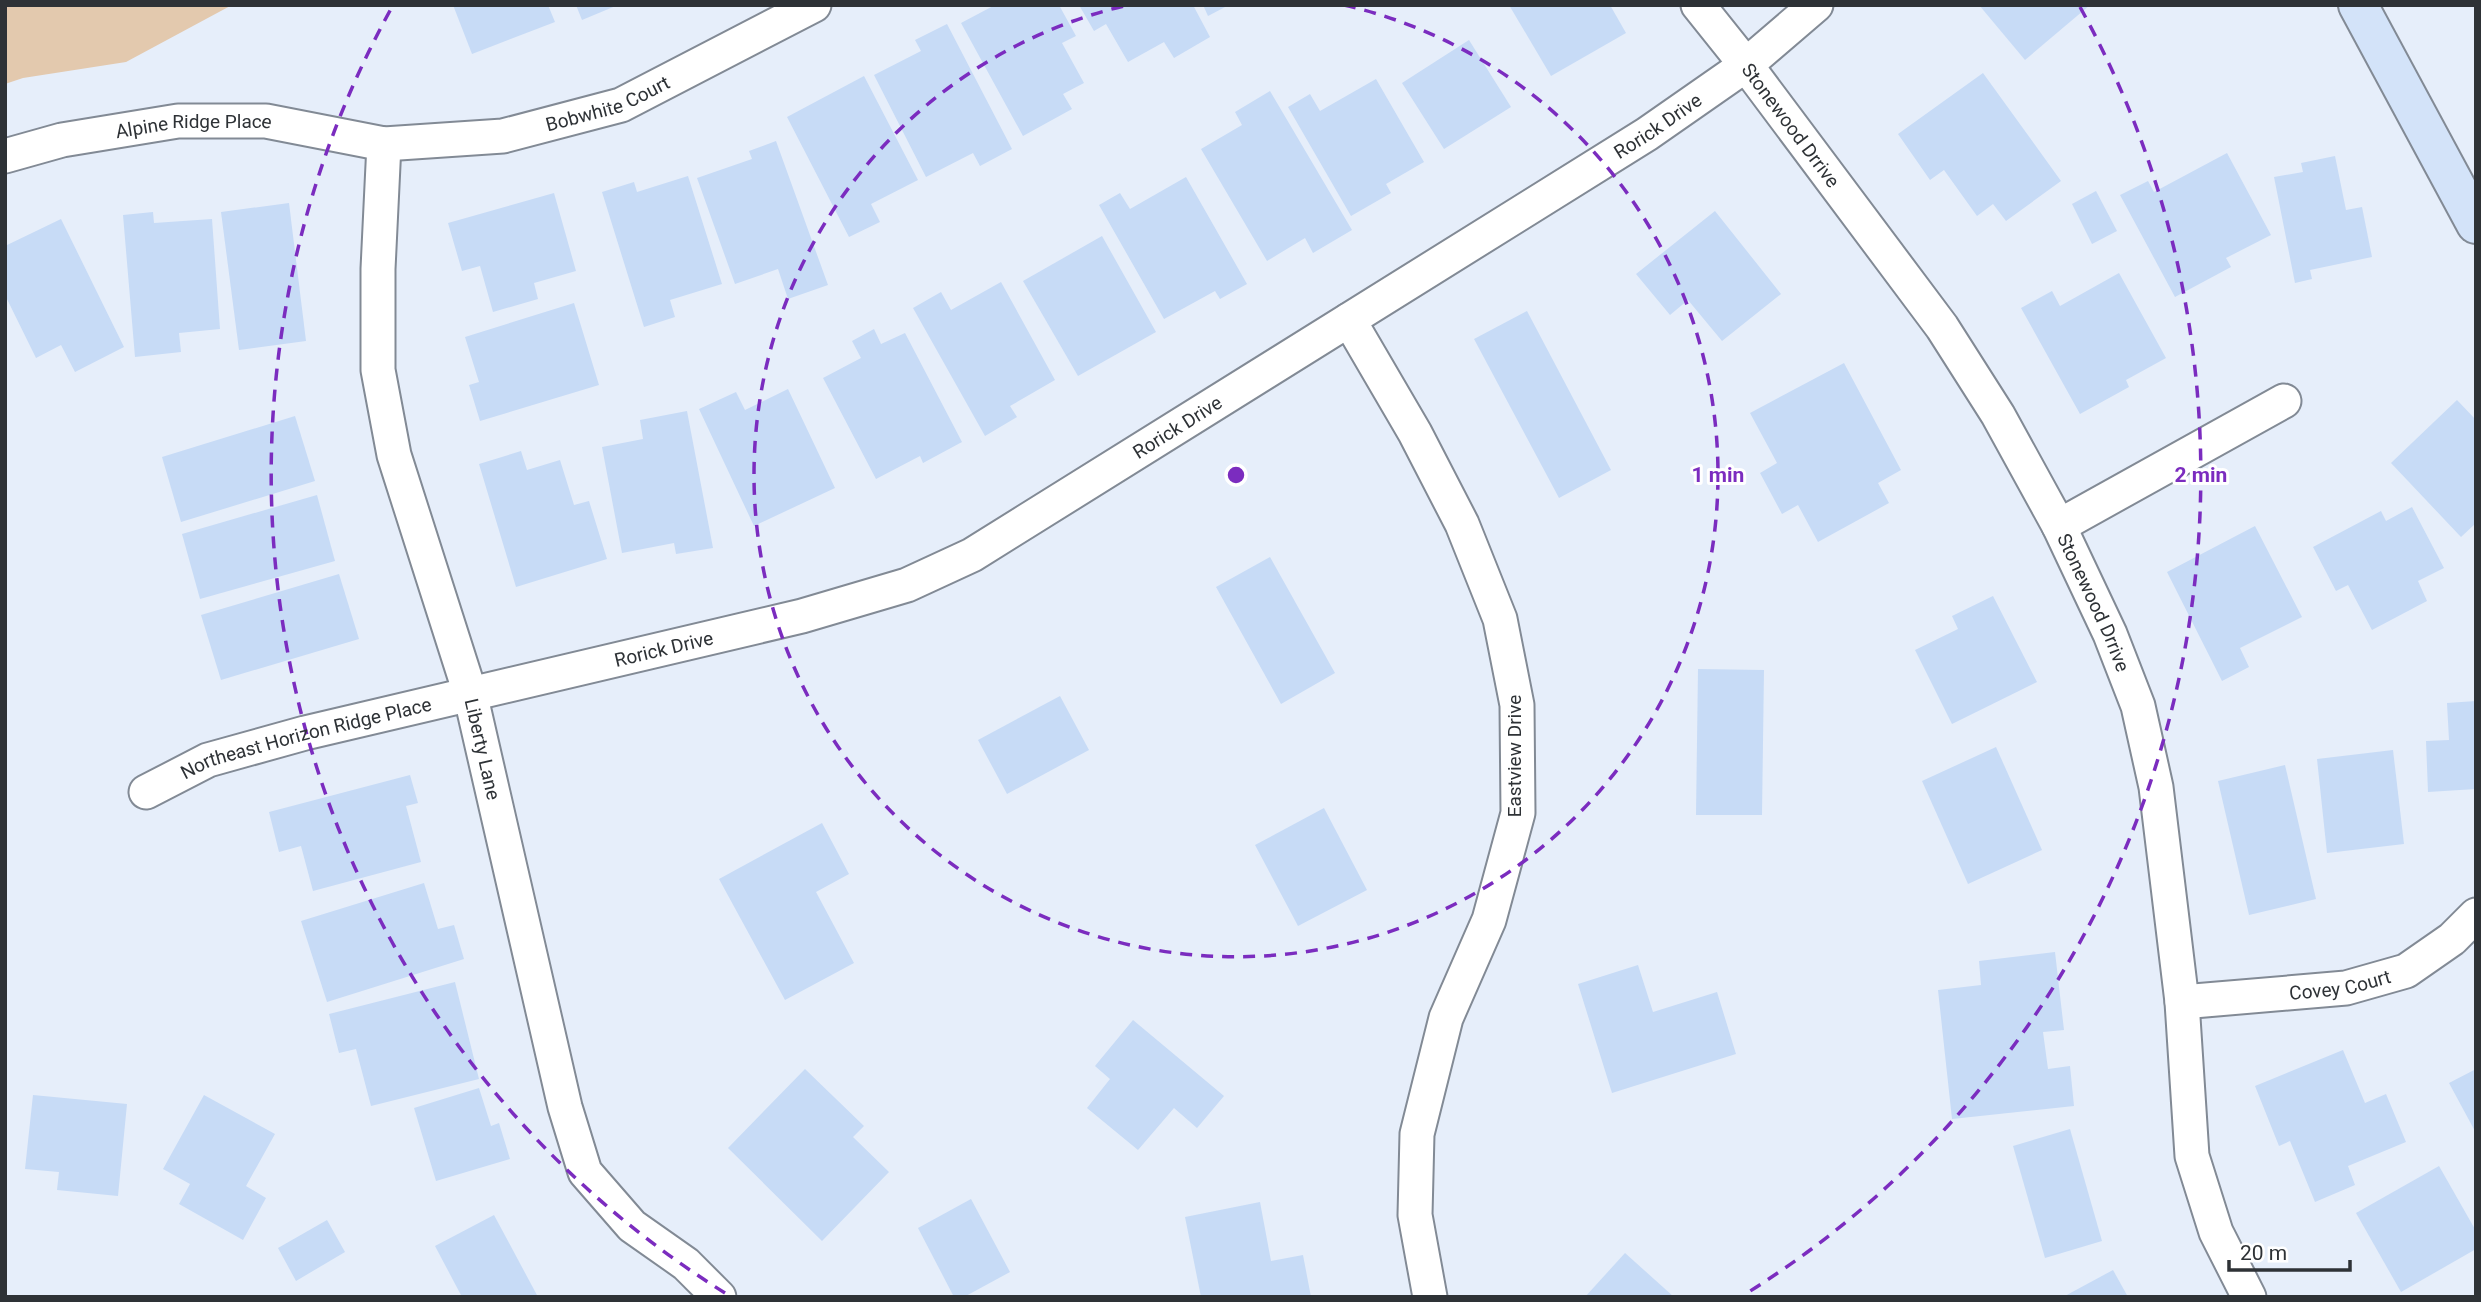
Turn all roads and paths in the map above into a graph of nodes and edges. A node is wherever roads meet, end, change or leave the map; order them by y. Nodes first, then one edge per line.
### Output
1 (814, 5) edge
2 (1698, 5) edge
3 (1816, 5) edge
4 (2358, 5) edge
5 (1746, 65) junction
6 (384, 144) junction
7 (5, 156) edge
8 (2476, 224) edge
9 (1349, 320) junction
10 (2284, 401) dead end
11 (2059, 526) junction
12 (470, 693) junction
13 (146, 792) dead end
14 (2476, 915) edge
15 (2182, 1002) junction
16 (719, 1297) edge
17 (1430, 1297) edge
18 (2249, 1297) edge

1 - 6 street, Bobwhite Court
2 - 5 street, Stonewood Drrive
3 - 5 street, Rorick Drive
4 - 8 main road
5 - 9 street, Rorick Drive
5 - 11 street, Stonewood Drrive
6 - 7 street, Alpine Ridge Place
6 - 12 street, Liberty Lane
9 - 12 street, Rorick Drive
9 - 17 street, Eastview Drive
10 - 11 street
11 - 15 street, Stonewood Drrive
12 - 13 street, Northeast Horizon Ridge Place
12 - 16 street, Liberty Lane
14 - 15 street, Covey Court
15 - 18 street, Stonewood Drrive

